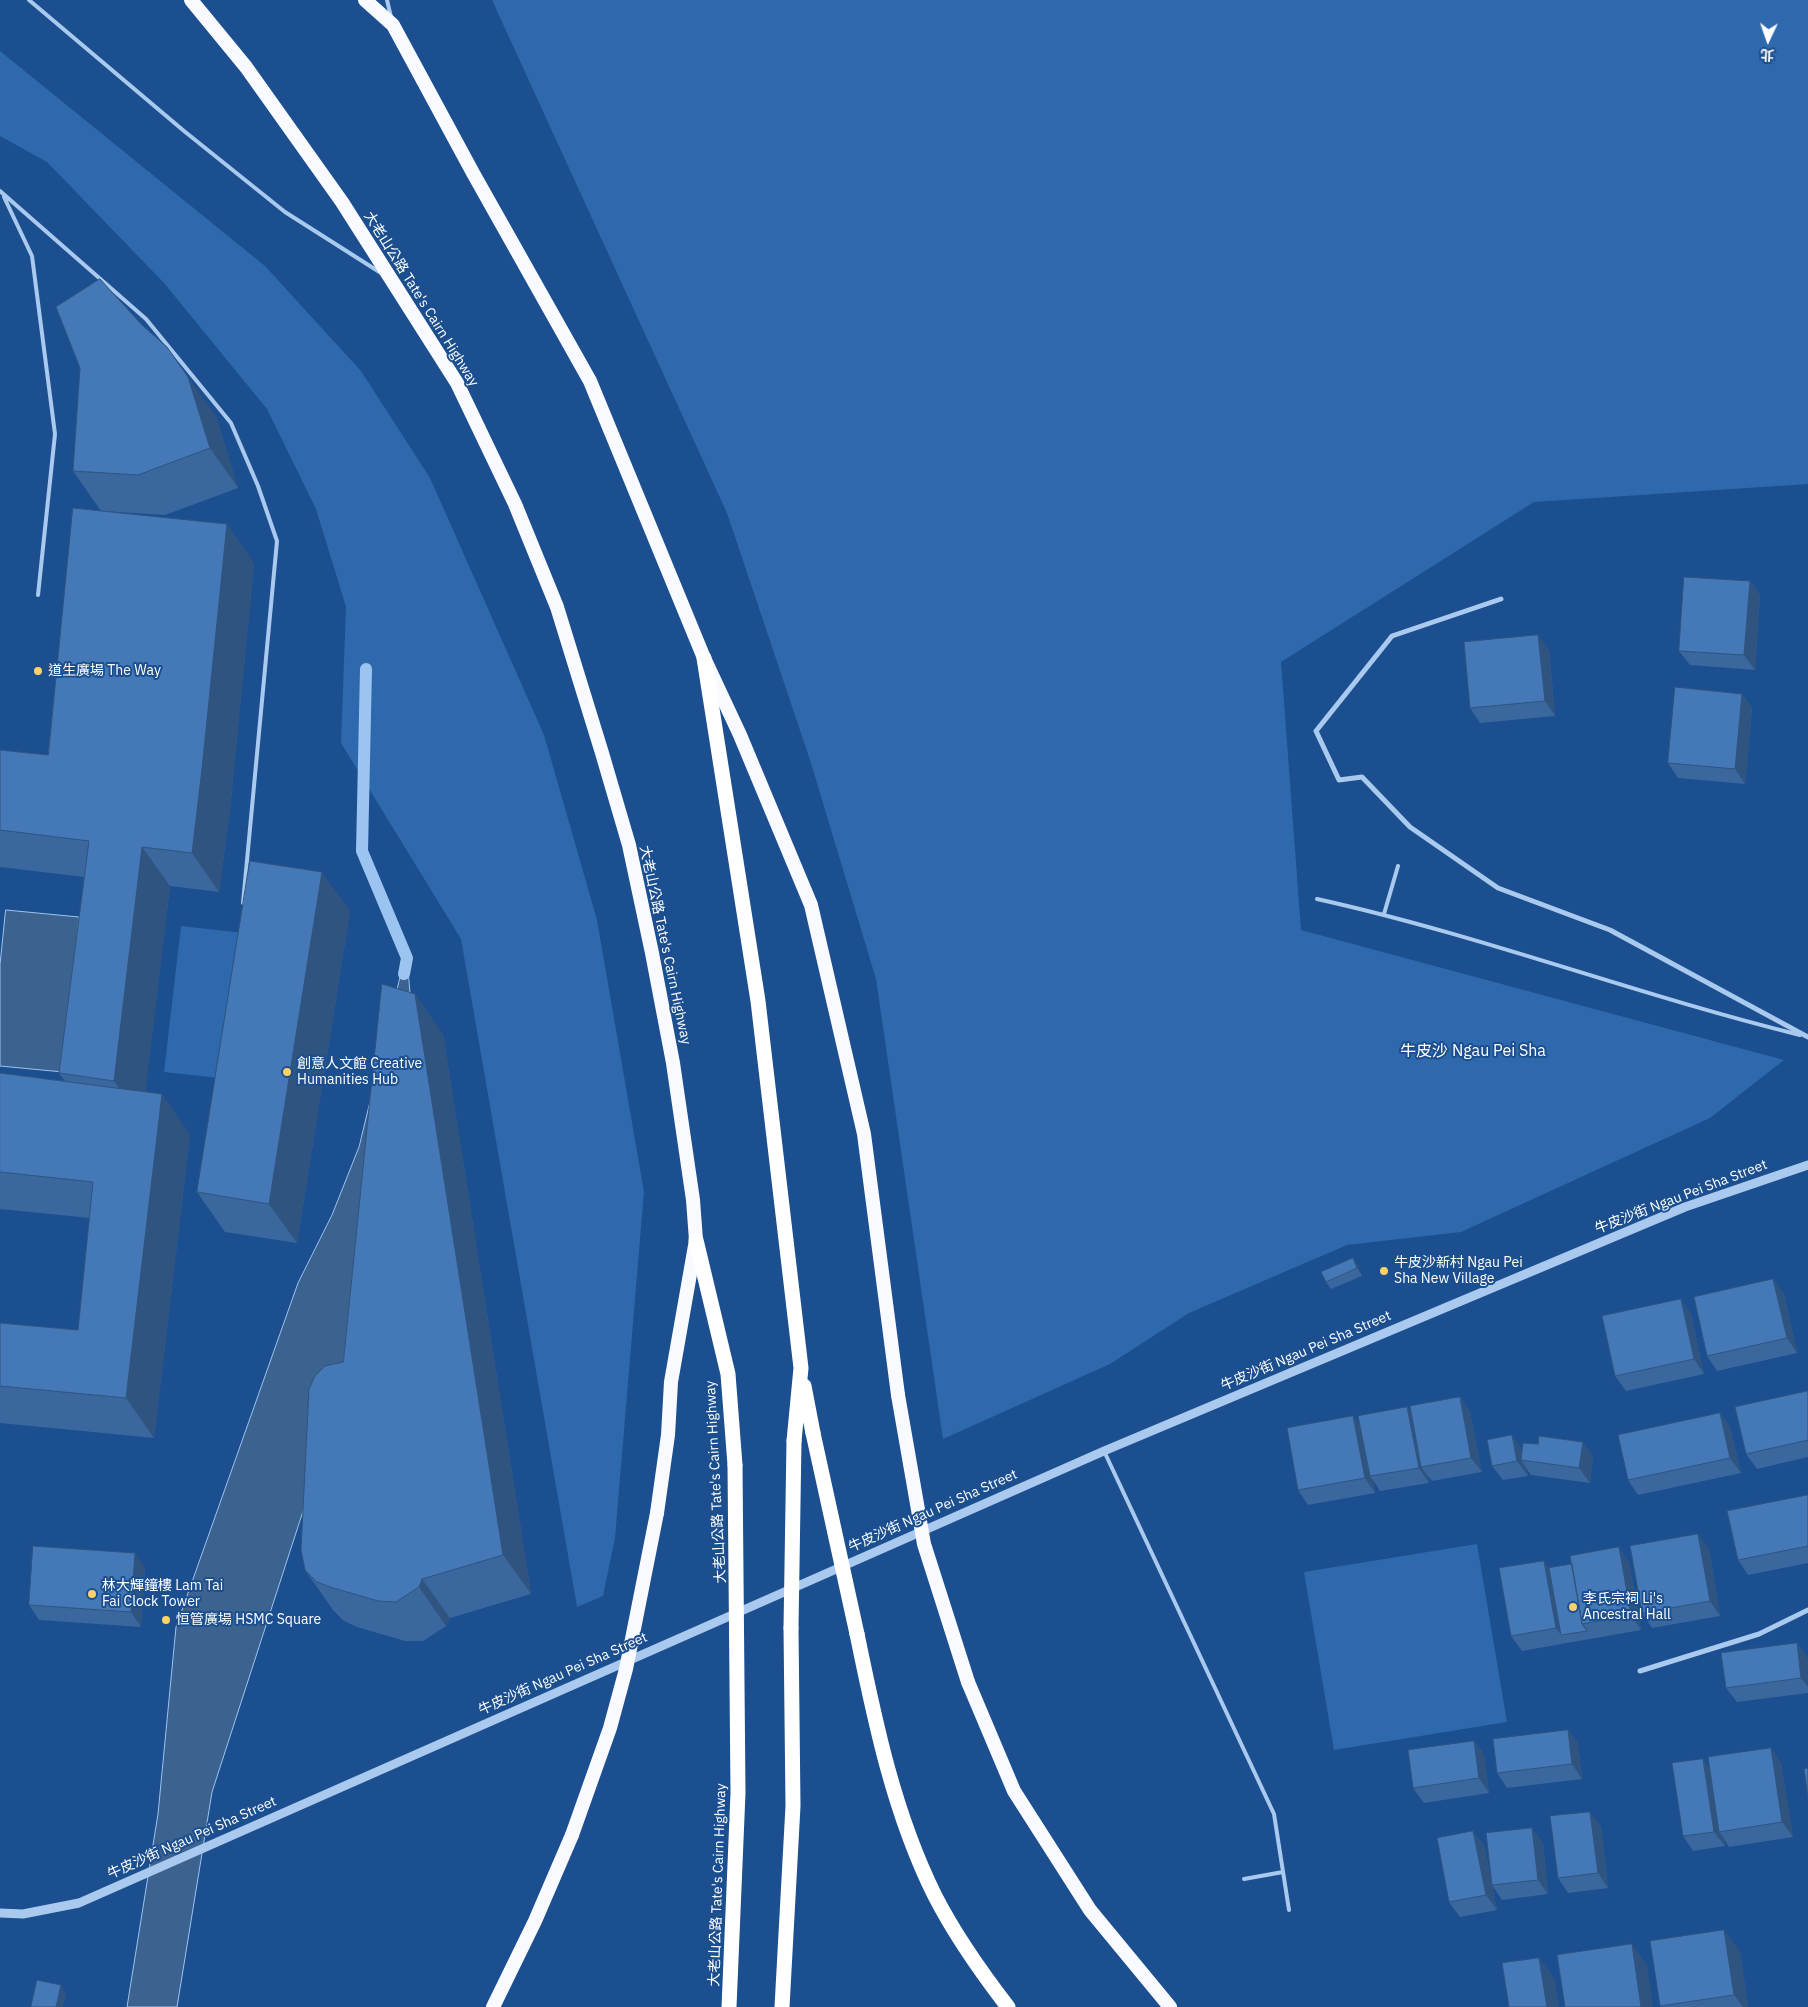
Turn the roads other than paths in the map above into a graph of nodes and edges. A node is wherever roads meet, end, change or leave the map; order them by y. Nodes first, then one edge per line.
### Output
1 (29, 0) edge
2 (191, 0) edge
3 (365, 0) edge
4 (387, 0) edge
5 (393, 25) junction
6 (2, 193) edge
7 (391, 280) junction
8 (38, 595) dead end
9 (1501, 599) dead end
10 (704, 658) junction
11 (1398, 866) dead end
12 (1317, 898) dead end
13 (243, 903) edge
14 (1384, 914) junction
15 (1808, 1036) edge
16 (1808, 1165) edge
17 (696, 1240) junction
18 (801, 1368) junction
19 (1104, 1451) junction
20 (1808, 1610) edge
21 (1640, 1671) dead end
22 (1283, 1872) junction
23 (1244, 1879) dead end
24 (1289, 1910) dead end
25 (0, 1913) edge
26 (493, 2007) edge
27 (729, 2007) edge
28 (782, 2007) edge
29 (1008, 2007) edge
30 (1170, 2007) edge

1 - 7 lane
2 - 7 highway, 大老山公路 Tate's Cairn Highway
3 - 5 highway
4 - 5 lane
5 - 10 highway
6 - 8 lane
6 - 13 lane
7 - 17 highway, 大老山公路 Tate's Cairn Highway
9 - 15 street
10 - 18 highway
10 - 30 highway, bridge
11 - 14 lane
12 - 14 lane
14 - 15 lane
16 - 19 street, 牛皮沙街 Ngau Pei Sha Street
17 - 26 highway, bridge
17 - 27 highway, 大老山公路 Tate's Cairn Highway, bridge
18 - 28 highway, bridge
18 - 29 highway, bridge
19 - 22 lane
19 - 25 street, 牛皮沙街 Ngau Pei Sha Street
20 - 21 street
22 - 23 lane
22 - 24 lane

